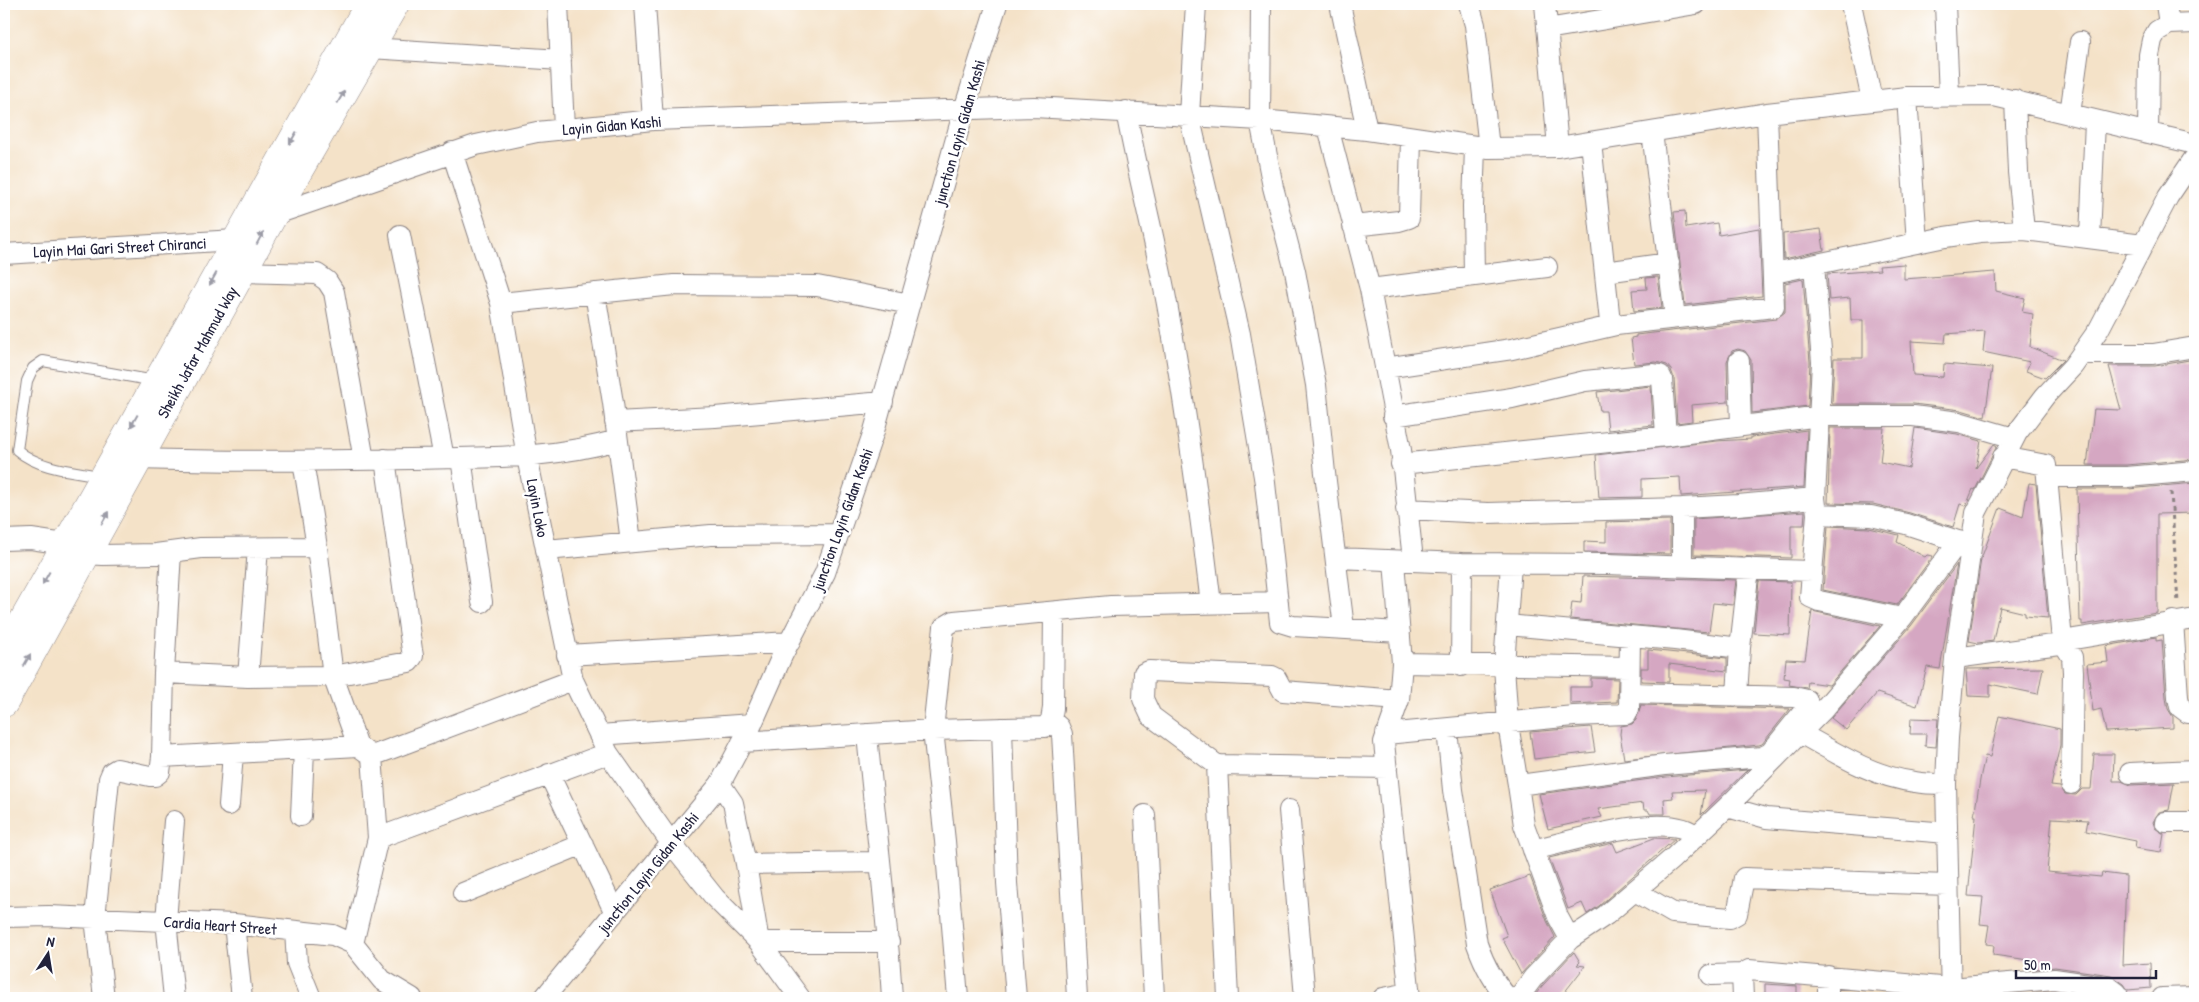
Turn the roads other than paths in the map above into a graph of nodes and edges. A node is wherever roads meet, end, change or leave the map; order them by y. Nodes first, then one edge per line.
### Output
1 (369, 4) edge
2 (395, 4) edge
3 (558, 4) edge
4 (645, 4) edge
5 (997, 4) edge
6 (1196, 4) edge
7 (1261, 4) edge
8 (1340, 4) edge
9 (1469, 4) edge
10 (1545, 4) edge
11 (1696, 4) edge
12 (1851, 4) edge
13 (1945, 4) edge
14 (2166, 4) edge
15 (2195, 23) edge
16 (2169, 24) junction
17 (1547, 29) junction
18 (2080, 42) dead end
19 (370, 48) junction
20 (561, 60) junction
21 (1907, 96) junction
22 (1950, 96) junction
23 (1872, 100) junction
24 (2015, 100) junction
25 (964, 110) junction
26 (1126, 111) junction
27 (1767, 113) junction
28 (2070, 114) junction
29 (1189, 115) junction
30 (653, 120) junction
31 (1260, 120) junction
32 (2095, 121) junction
33 (1328, 126) junction
34 (564, 128) junction
35 (1368, 130) junction
36 (1652, 132) junction
37 (2148, 133) junction
38 (1411, 137) junction
39 (1591, 142) junction
40 (2195, 144) edge
41 (1558, 146) junction
42 (1482, 148) junction
43 (452, 152) junction
44 (2195, 157) edge
45 (273, 215) junction
46 (1353, 226) junction
47 (2024, 230) junction
48 (400, 235) dead end
49 (2090, 238) junction
50 (235, 240) junction
51 (1917, 244) junction
52 (2143, 246) junction
53 (4, 254) edge
54 (1669, 263) junction
55 (1814, 265) junction
56 (1547, 267) dead end
57 (242, 272) junction
58 (1605, 272) junction
59 (1774, 273) junction
60 (1474, 276) junction
61 (1370, 289) junction
62 (595, 293) junction
63 (501, 303) junction
64 (910, 304) junction
65 (1675, 318) junction
66 (1616, 325) junction
67 (2195, 347) edge
68 (2082, 354) junction
69 (1739, 361) dead end
70 (1385, 368) junction
71 (156, 381) junction
72 (883, 402) junction
73 (1393, 416) junction
74 (1820, 416) junction
75 (1741, 426) junction
76 (616, 431) junction
77 (1666, 436) junction
78 (2014, 438) junction
79 (527, 457) junction
80 (2003, 457) junction
81 (452, 458) junction
82 (138, 459) junction
83 (385, 459) junction
84 (364, 460) junction
85 (304, 461) junction
86 (1401, 464) junction
87 (2195, 471) edge
88 (102, 477) junction
89 (2047, 477) junction
90 (1816, 506) junction
91 (1682, 508) junction
92 (1406, 509) junction
93 (838, 534) junction
94 (4, 540) edge
95 (631, 542) junction
96 (1964, 543) junction
97 (317, 547) junction
98 (258, 548) junction
99 (75, 549) junction
100 (546, 550) junction
101 (171, 552) junction
102 (1336, 558) junction
103 (1403, 560) junction
104 (1462, 563) junction
105 (1511, 564) junction
106 (1682, 566) junction
107 (1749, 568) junction
108 (1812, 570) junction
109 (482, 602) dead end
110 (1278, 602) junction
111 (1211, 604) junction
112 (1054, 612) junction
113 (1902, 618) junction
114 (2183, 620) edge
115 (1507, 625) junction
116 (1344, 628) junction
117 (1400, 632) junction
118 (1630, 636) junction
119 (2062, 640) junction
120 (790, 642) junction
121 (1740, 648) junction
122 (4, 655) edge
123 (567, 655) junction
124 (1956, 658) junction
125 (1402, 663) junction
126 (1461, 666) junction
127 (1504, 666) junction
128 (1629, 667) junction
129 (164, 673) junction
130 (333, 676) junction
131 (248, 677) junction
132 (573, 680) junction
133 (1629, 693) junction
134 (1737, 695) junction
135 (1399, 700) junction
136 (4, 703) edge
137 (2195, 713) edge
138 (1051, 720) junction
139 (1508, 724) junction
140 (1002, 728) junction
141 (1447, 729) junction
142 (933, 730) junction
143 (747, 733) junction
144 (1800, 733) junction
145 (867, 734) junction
146 (1386, 734) junction
147 (599, 735) junction
148 (304, 750) junction
149 (365, 751) junction
150 (608, 752) junction
151 (233, 754) junction
152 (162, 757) junction
153 (1217, 765) junction
154 (1387, 768) junction
155 (2195, 770) edge
156 (2130, 773) dead end
157 (549, 774) junction
158 (720, 784) junction
159 (1946, 784) junction
160 (2071, 784) dead end
161 (1518, 785) junction
162 (229, 805) dead end
163 (1727, 807) junction
164 (1289, 810) dead end
165 (1145, 815) dead end
166 (301, 816) dead end
167 (174, 820) dead end
168 (2165, 822) dead end
169 (2195, 822) edge
170 (1947, 832) junction
171 (1696, 836) junction
172 (378, 838) junction
173 (671, 843) junction
174 (583, 844) junction
175 (1533, 850) junction
176 (879, 862) junction
177 (746, 864) junction
178 (1948, 885) junction
179 (1634, 891) junction
180 (463, 893) dead end
181 (615, 913) junction
182 (4, 917) edge
183 (95, 918) junction
184 (166, 921) junction
185 (234, 924) junction
186 (295, 931) junction
187 (1570, 939) junction
188 (759, 942) junction
189 (889, 942) junction
190 (353, 944) junction
191 (1742, 974) junction
192 (1711, 975) dead end
193 (1828, 976) junction
194 (1951, 993) edge
195 (1410, 995) edge
196 (2195, 997) edge
197 (104, 998) edge
198 (174, 998) edge
199 (242, 998) edge
200 (311, 998) edge
201 (412, 998) edge
202 (544, 998) edge
203 (800, 998) edge
204 (892, 998) edge
205 (958, 998) edge
206 (1016, 998) edge
207 (1077, 998) edge
208 (1154, 998) edge
209 (1228, 998) edge
210 (1305, 998) edge
211 (1383, 998) edge
212 (1508, 998) edge
213 (1518, 998) edge
214 (1743, 998) edge
215 (1828, 998) edge
216 (2117, 998) edge
217 (2162, 998) edge

1 -> 50 main road, Sheikh Jafar Mahmud Way
2 - 19 main road, Sheikh Jafar Mahmud Way
3 - 20 street
4 - 30 street
5 - 25 street, junction Layin Gidan Kashi
6 - 29 street
7 - 31 street
8 - 35 street
9 - 42 street
10 - 17 street
11 - 17 street
12 - 23 street
13 - 22 street
14 - 16 street
15 - 16 street
16 - 37 street
17 - 41 street
18 - 28 street
19 - 20 street
45 -> 19 main road, Sheikh Jafar Mahmud Way
20 - 34 street
21 - 22 street, Layin Gidan Kashi
21 - 23 street, Layin Gidan Kashi
21 - 51 street
22 - 24 street, Layin Gidan Kashi
23 - 27 street, Layin Gidan Kashi
24 - 28 street, Layin Gidan Kashi
24 - 47 street
25 - 26 street, Layin Gidan Kashi
25 - 30 street, Layin Gidan Kashi
25 - 64 street, junction Layin Gidan Kashi
26 - 29 street, Layin Gidan Kashi
26 - 111 street
27 - 36 street, Layin Gidan Kashi
27 - 59 street
28 - 32 street, Layin Gidan Kashi
29 - 31 street, Layin Gidan Kashi
29 - 110 street
30 - 34 street, Layin Gidan Kashi
31 - 33 street, Layin Gidan Kashi
31 - 102 street
32 - 37 street, Layin Gidan Kashi
32 - 49 street
33 - 35 street, Layin Gidan Kashi
33 - 46 street
34 - 43 street, Layin Gidan Kashi
35 - 38 street, Layin Gidan Kashi
36 - 39 street, Layin Gidan Kashi
36 - 54 street
37 - 40 street, Layin Gidan Kashi
38 - 42 street, Layin Gidan Kashi
38 - 46 street
39 - 41 street, Layin Gidan Kashi
39 - 58 street
41 - 42 street, Layin Gidan Kashi
42 - 60 street
43 - 45 street, Layin Gidan Kashi
43 - 63 street, Layin Loko
44 - 52 street
57 -> 45 main road, Sheikh Jafar Mahmud Way
46 - 61 street
47 - 49 street
47 - 51 street
48 - 81 street
49 - 52 street
50 - 53 street, Layin Mai Gari Street Chiranci
50 -> 71 main road, Sheikh Jafar Mahmud Way
51 - 55 street
52 - 68 street
54 - 58 street
54 - 65 street
55 - 59 street
55 - 74 street
56 - 60 street
57 - 82 main road, Sheikh Jafar Mahmud Way
57 - 84 street
58 - 66 street
59 - 65 street
60 - 61 street
61 - 70 street
62 - 63 street
62 - 64 street
62 - 76 street
63 - 79 street, Layin Loko
64 - 72 street, junction Layin Gidan Kashi
65 - 66 street
66 - 70 street
67 - 68 street
68 - 78 street
69 - 75 street
70 - 73 street
71 -> 88 main road, Sheikh Jafar Mahmud Way
71 - 88 lane
72 - 76 street
72 - 93 street, junction Layin Gidan Kashi
73 - 77 street
73 - 86 street
74 - 75 street
74 - 78 street
74 - 90 street
75 - 77 street
76 - 79 street
76 - 95 street
77 - 86 street
78 - 80 street
79 - 81 street
79 - 100 street, Layin Loko
80 - 89 street
80 - 96 street
81 - 83 street
81 - 109 street
82 - 85 street
99 -> 82 main road, Sheikh Jafar Mahmud Way
83 - 84 street
83 - 130 street
84 - 85 street
85 - 97 street
86 - 92 street
87 - 89 street
88 - 99 main road, Sheikh Jafar Mahmud Way
89 - 119 street
90 - 91 street
90 - 96 street
90 - 108 street
91 - 92 street
91 - 106 street
92 - 103 street
93 - 95 street
93 - 120 street, junction Layin Gidan Kashi
94 - 99 street
95 - 100 street
96 - 113 street
96 - 124 street
97 - 98 street
97 - 130 street
98 - 101 street
98 - 131 street
99 - 101 street
99 -> 122 main road, Sheikh Jafar Mahmud Way
136 -> 99 main road, Sheikh Jafar Mahmud Way
100 - 123 street, Layin Loko
101 - 129 street
102 - 103 street
102 - 116 street
103 - 104 street
103 - 117 street
104 - 105 street
104 - 126 street
105 - 106 street
105 - 115 street
106 - 107 street
107 - 108 street
107 - 121 street
108 - 113 street
110 - 111 street
110 - 116 street
111 - 112 street
112 - 138 street
112 - 142 street
113 - 144 street
114 - 119 street
114 - 137 street
115 - 118 street
115 - 127 street
116 - 117 street
117 - 125 street
118 - 121 street
118 - 128 street
119 - 124 street
119 - 160 street
120 - 123 street
120 - 143 street, junction Layin Gidan Kashi
121 - 134 street
123 - 132 street, Layin Loko
124 - 159 street
125 - 126 street
125 - 135 street
126 - 127 street
127 - 128 street
127 - 139 street
128 - 133 street
129 - 131 street
129 - 152 street
130 - 131 street
130 - 149 street
132 - 147 street, Layin Loko
132 - 149 street
133 - 134 street
133 - 139 street
134 - 161 street
135 - 146 street
135 - 153 street
138 - 140 street
138 - 207 street
139 - 141 street
139 - 161 street
140 - 142 street
140 - 206 street
141 - 146 street
141 - 212 street
142 - 145 street
142 - 205 street
143 - 145 street
143 - 147 street
143 - 158 street, junction Layin Gidan Kashi
144 - 159 street
144 - 163 street
145 - 176 street
146 - 154 street
147 - 150 street, Layin Loko
148 - 149 street
148 - 151 street
148 - 166 street
149 - 172 street
150 - 157 street
150 - 173 street, Layin Loko
151 - 152 street
151 - 162 street
152 - 183 street
153 - 154 street
153 - 209 street
154 - 195 street
155 - 156 street
157 - 172 street
157 - 174 street
158 - 173 street, junction Layin Gidan Kashi
158 - 177 street
159 - 170 street
161 - 175 street
163 - 170 street
163 - 171 street
164 - 210 street
165 - 208 street
167 - 184 street
168 - 169 street
170 - 178 street
171 - 175 street
171 - 179 street
172 - 190 street
173 - 181 street, junction Layin Gidan Kashi
173 - 188 street, Layin Loko
174 - 180 street
174 - 181 street
175 - 187 street
176 - 177 street
176 - 189 street
177 - 188 street
178 - 179 street
178 - 194 street
179 - 187 street
181 - 202 street, junction Layin Gidan Kashi
182 - 183 street, Cardia Heart Street
183 - 184 street, Cardia Heart Street
183 - 197 street
184 - 185 street, Cardia Heart Street
184 - 198 street
185 - 186 street, Cardia Heart Street
185 - 199 street
186 - 190 street, Cardia Heart Street
186 - 200 street
187 - 213 street
188 - 189 street
188 - 203 street, Layin Loko
189 - 204 street
190 - 201 street, Cardia Heart Street
191 - 192 street
191 - 193 street
191 - 214 street
193 - 194 street
193 - 215 street
194 - 216 street
195 - 211 street
196 - 217 street

